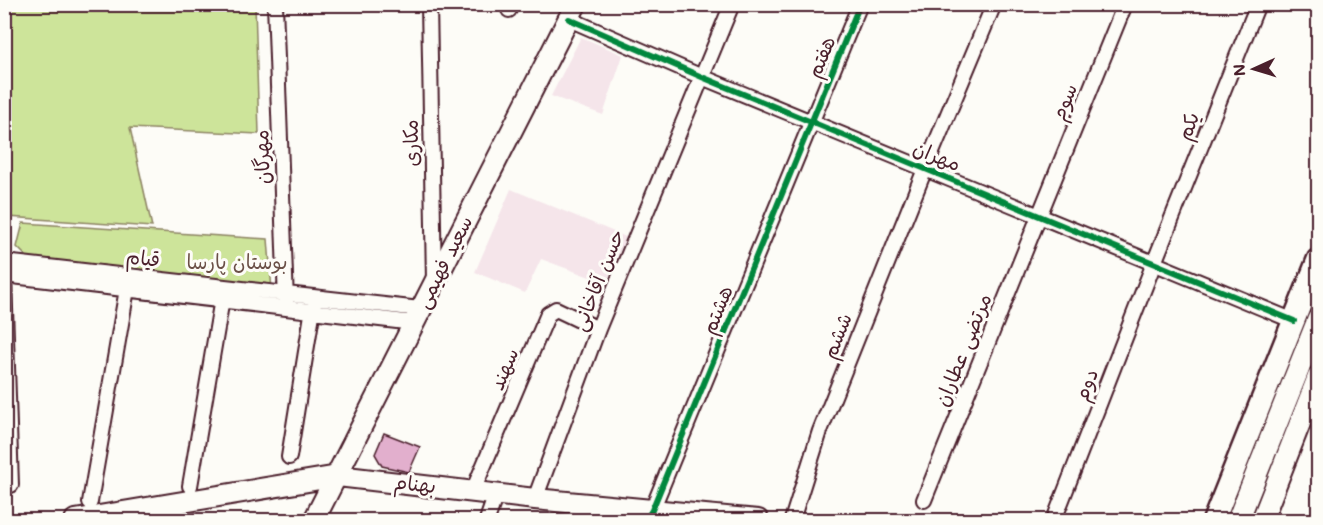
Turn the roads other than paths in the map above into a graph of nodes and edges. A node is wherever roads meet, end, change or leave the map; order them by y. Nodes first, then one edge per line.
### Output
1 (276, 4) edge
2 (429, 4) edge
3 (732, 4) edge
4 (861, 4) edge
5 (994, 4) edge
6 (1125, 4) edge
7 (1258, 4) edge
8 (573, 12) edge
9 (702, 77) junction
10 (812, 122) junction
11 (925, 169) junction
12 (1039, 215) junction
13 (1318, 260) edge
14 (4, 262) edge
15 (1154, 263) junction
16 (4, 276) edge
17 (434, 282) junction
18 (127, 289) junction
19 (223, 293) junction
20 (286, 301) junction
21 (314, 304) junction
22 (417, 316) junction
23 (1318, 320) edge
24 (1294, 321) junction
25 (598, 329) junction
26 (1318, 377) edge
27 (289, 457) dead end
28 (338, 476) junction
29 (11, 485) dead end
30 (190, 486) dead end
31 (473, 491) junction
32 (496, 494) junction
33 (535, 499) junction
34 (924, 500) dead end
35 (90, 502) dead end
36 (648, 516) edge
37 (75, 520) edge
38 (314, 520) edge
39 (488, 520) edge
40 (758, 520) edge
41 (792, 520) edge
42 (1054, 520) edge
43 (1214, 520) edge
44 (1238, 520) edge
45 (1262, 520) edge

1 - 20 street, مهرگان
2 - 17 street, مکاری
3 - 9 street, حسن آقاخانی
4 - 10 street, هفتم
5 - 11 street, ششم
6 - 12 street, سوم
7 - 15 street, یکم
8 - 9 street, مهران
8 - 17 main road, سعید فهیمی
9 - 10 street, مهران
9 - 25 street, حسن آقاخانی
10 - 11 street, مهران
10 - 36 street, هشتم
11 - 12 street, مهران
11 - 41 street, ششم
12 - 15 street, مهران
12 - 34 street, مرتضی عطاران
13 - 24 main road
14 - 19 street, قیام
15 - 24 street, مهران
15 - 42 street, دوم
16 - 18 street, قیام
16 - 29 street
17 - 22 main road, سعید فهیمی
18 - 19 street, قیام
18 - 35 street
19 - 20 street, قیام
19 - 30 street
20 - 21 street, قیام
21 - 22 street, قیام
21 - 27 street
22 - 28 main road, سعید فهیمی
23 - 44 main road
24 - 43 main road
25 - 31 street, سهند
25 - 33 street, حسن آقاخانی
26 - 45 main road
28 - 31 main road, بهنام
28 - 37 main road, بهنام
28 - 38 main road, سعید فهیمی
31 - 32 main road, بهنام
32 - 33 main road, بهنام
32 - 39 street
33 - 36 main road, بهنام
36 - 40 main road, بهنام

